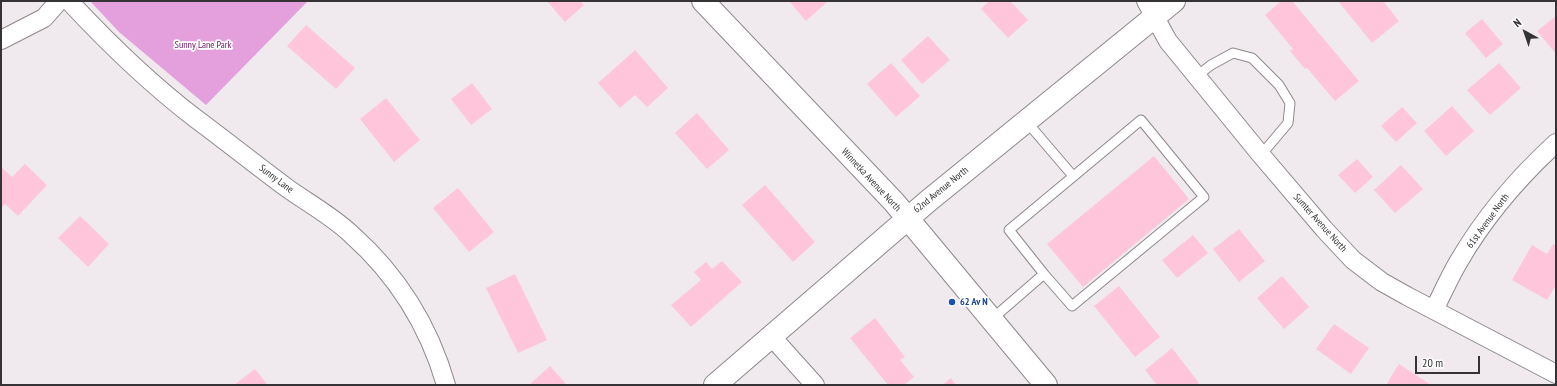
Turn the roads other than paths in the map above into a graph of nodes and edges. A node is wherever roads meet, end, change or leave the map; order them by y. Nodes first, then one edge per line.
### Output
1 (59, 1) edge
2 (69, 1) edge
3 (702, 1) edge
4 (1174, 1) edge
5 (1150, 9) edge
6 (1, 40) edge
7 (1197, 76) junction
8 (1026, 121) junction
9 (1556, 143) edge
10 (1261, 155) junction
11 (1073, 176) junction
12 (907, 218) junction
13 (1044, 274) junction
14 (1434, 310) junction
15 (992, 319) junction
16 (771, 336) junction
17 (1556, 374) edge
18 (446, 385) edge
19 (714, 385) edge
20 (815, 385) edge
21 (1046, 385) edge

1 - 6 street
2 - 18 street, Sunny Lane
3 - 12 street, Winnetka Avenue North
4 - 5 street, 62nd Avenue North
5 - 7 street, Sumter Avenue North
5 - 8 street, 62nd Avenue North
7 - 10 street, Sumter Avenue North
7 - 10 lane
8 - 11 lane
8 - 12 street, 62nd Avenue North
9 - 14 street, 61st Avenue North
10 - 14 street, Sumter Avenue North
11 - 13 lane
11 - 13 lane
12 - 15 street, Winnetka Avenue North
12 - 16 street, 62nd Avenue North
13 - 15 lane
14 - 17 street, Sumter Avenue North
15 - 21 street, Winnetka Avenue North
16 - 19 street, 62nd Avenue North
16 - 20 street

